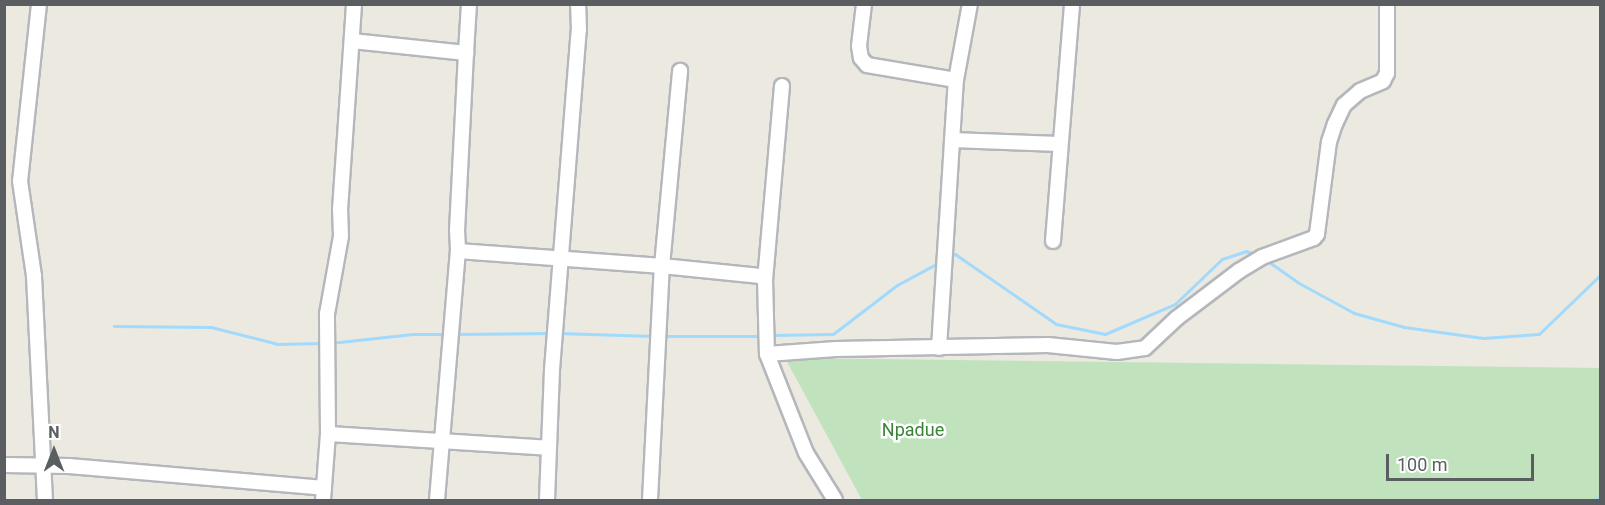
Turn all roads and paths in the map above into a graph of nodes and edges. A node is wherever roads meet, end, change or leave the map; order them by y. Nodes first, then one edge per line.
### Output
1 (39, 4) edge
2 (354, 4) edge
3 (469, 4) edge
4 (579, 4) edge
5 (864, 4) edge
6 (970, 4) edge
7 (1072, 4) edge
8 (1387, 4) edge
9 (352, 41) junction
10 (466, 53) junction
11 (680, 71) dead end
12 (956, 80) junction
13 (782, 86) dead end
14 (952, 140) junction
15 (1059, 144) junction
16 (1053, 241) dead end
17 (458, 251) junction
18 (560, 258) junction
19 (662, 266) junction
20 (765, 279) junction
21 (939, 348) junction
22 (767, 354) junction
23 (328, 434) junction
24 (443, 441) junction
25 (549, 448) junction
26 (4, 465) edge
27 (44, 466) junction
28 (323, 494) edge
29 (45, 501) edge
30 (437, 501) edge
31 (547, 501) edge
32 (650, 501) edge
33 (835, 501) edge

1 - 27 street
2 - 9 street
3 - 10 street
4 - 18 street
5 - 12 street
6 - 12 street
7 - 15 street
8 - 21 street
9 - 10 street
9 - 23 street
10 - 17 street
11 - 19 street
12 - 14 street
13 - 20 street
14 - 15 street
14 - 21 street
15 - 16 street
17 - 18 street
17 - 24 street
18 - 19 street
18 - 25 street
19 - 20 street
19 - 32 street
20 - 22 street
21 - 22 street
22 - 33 street
23 - 24 street
23 - 28 street
24 - 25 street
24 - 30 street
25 - 31 street
26 - 27 street
27 - 28 street
27 - 29 street

